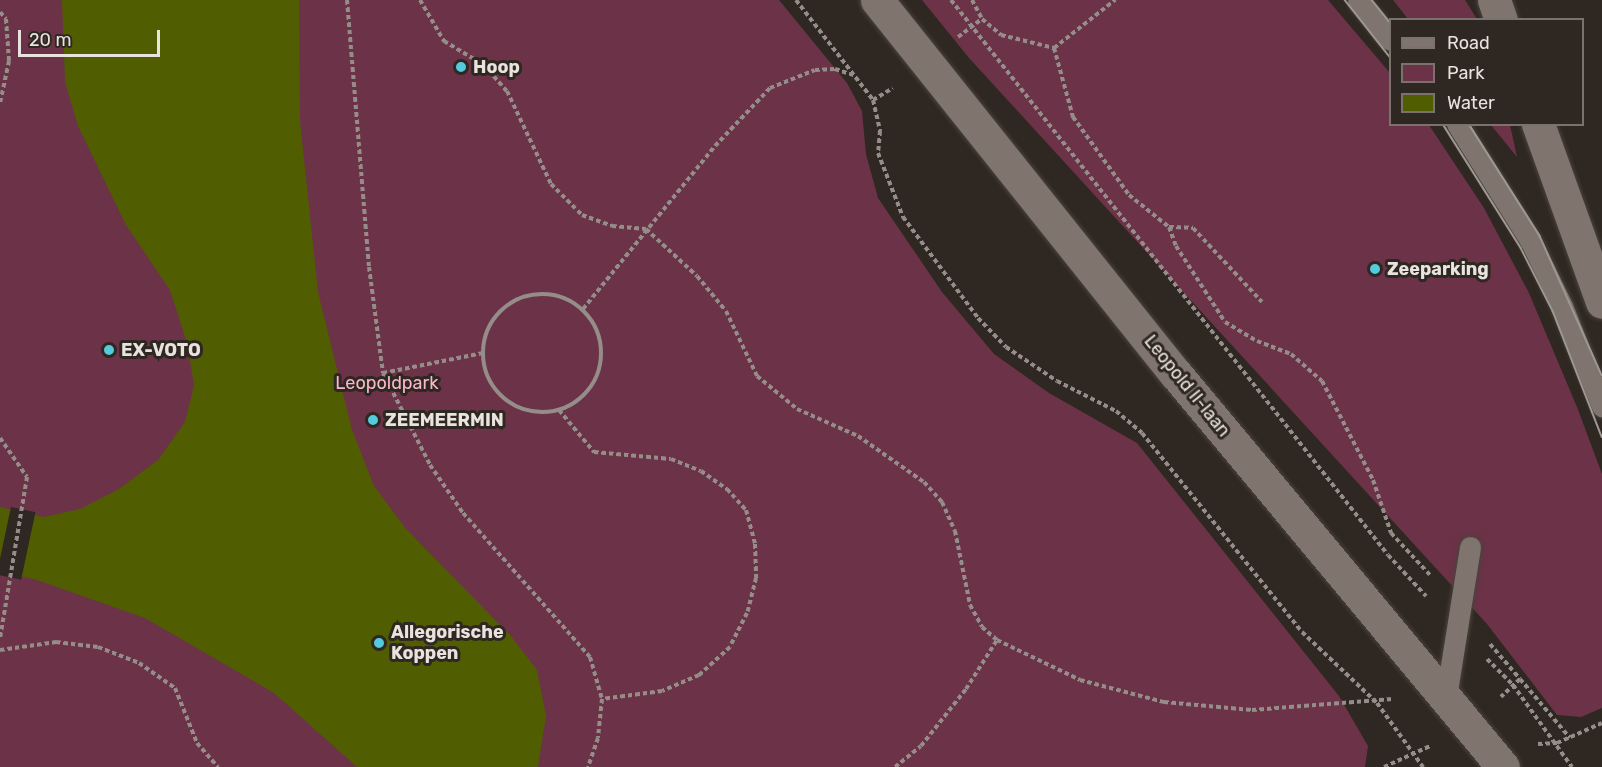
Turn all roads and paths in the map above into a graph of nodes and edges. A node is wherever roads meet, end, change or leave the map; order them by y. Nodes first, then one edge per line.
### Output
1 (347, 0) edge
2 (420, 0) edge
3 (796, 0) edge
4 (877, 0) edge
5 (951, 0) edge
6 (972, 0) edge
7 (1115, 0) edge
8 (1358, 0) edge
9 (1494, 0) edge
10 (0, 12) edge
11 (1500, 18) edge
12 (1389, 39) edge
13 (1054, 48) junction
14 (857, 76) junction
15 (0, 103) edge
16 (1458, 126) edge
17 (1539, 126) edge
18 (1169, 227) junction
19 (646, 229) junction
20 (1262, 302) dead end
21 (1602, 302) edge
22 (583, 309) junction
23 (483, 353) junction
24 (383, 373) junction
25 (1602, 406) edge
26 (559, 410) junction
27 (0, 438) edge
28 (1470, 547) dead end
29 (1460, 620) junction
30 (0, 639) edge
31 (997, 640) junction
32 (0, 650) edge
33 (1520, 679) junction
34 (1513, 685) junction
35 (1446, 697) junction
36 (1400, 698) dead end
37 (602, 699) junction
38 (1377, 703) junction
39 (1570, 738) dead end
40 (1415, 753) junction
41 (218, 767) edge
42 (588, 767) edge
43 (895, 767) edge
44 (1384, 767) edge
45 (1423, 767) edge
46 (1503, 767) edge
47 (1572, 767) edge

1 - 24 path
2 - 19 path
3 - 14 path
4 - 35 street, Leopold II-laan
5 - 29 path
6 - 13 path
7 - 13 path
8 - 12 lane
9 - 11 street
10 - 15 path
13 - 18 path
14 - 19 path
14 - 38 path
16 - 25 lane
17 - 21 street
18 - 20 path
18 - 29 path
19 - 22 path
19 - 31 path
22 - 23 path
22 - 26 path
23 - 24 path
23 - 26 path
24 - 37 path
26 - 37 path
27 - 30 path
28 - 29 lane
29 - 33 path
29 - 34 path
29 - 35 lane
31 - 38 path
31 - 43 path
32 - 41 path
33 - 34 path
33 - 39 path
34 - 47 path
35 - 46 street, Leopold II-laan
36 - 38 path
37 - 42 path
38 - 40 path
40 - 44 path
40 - 45 path

